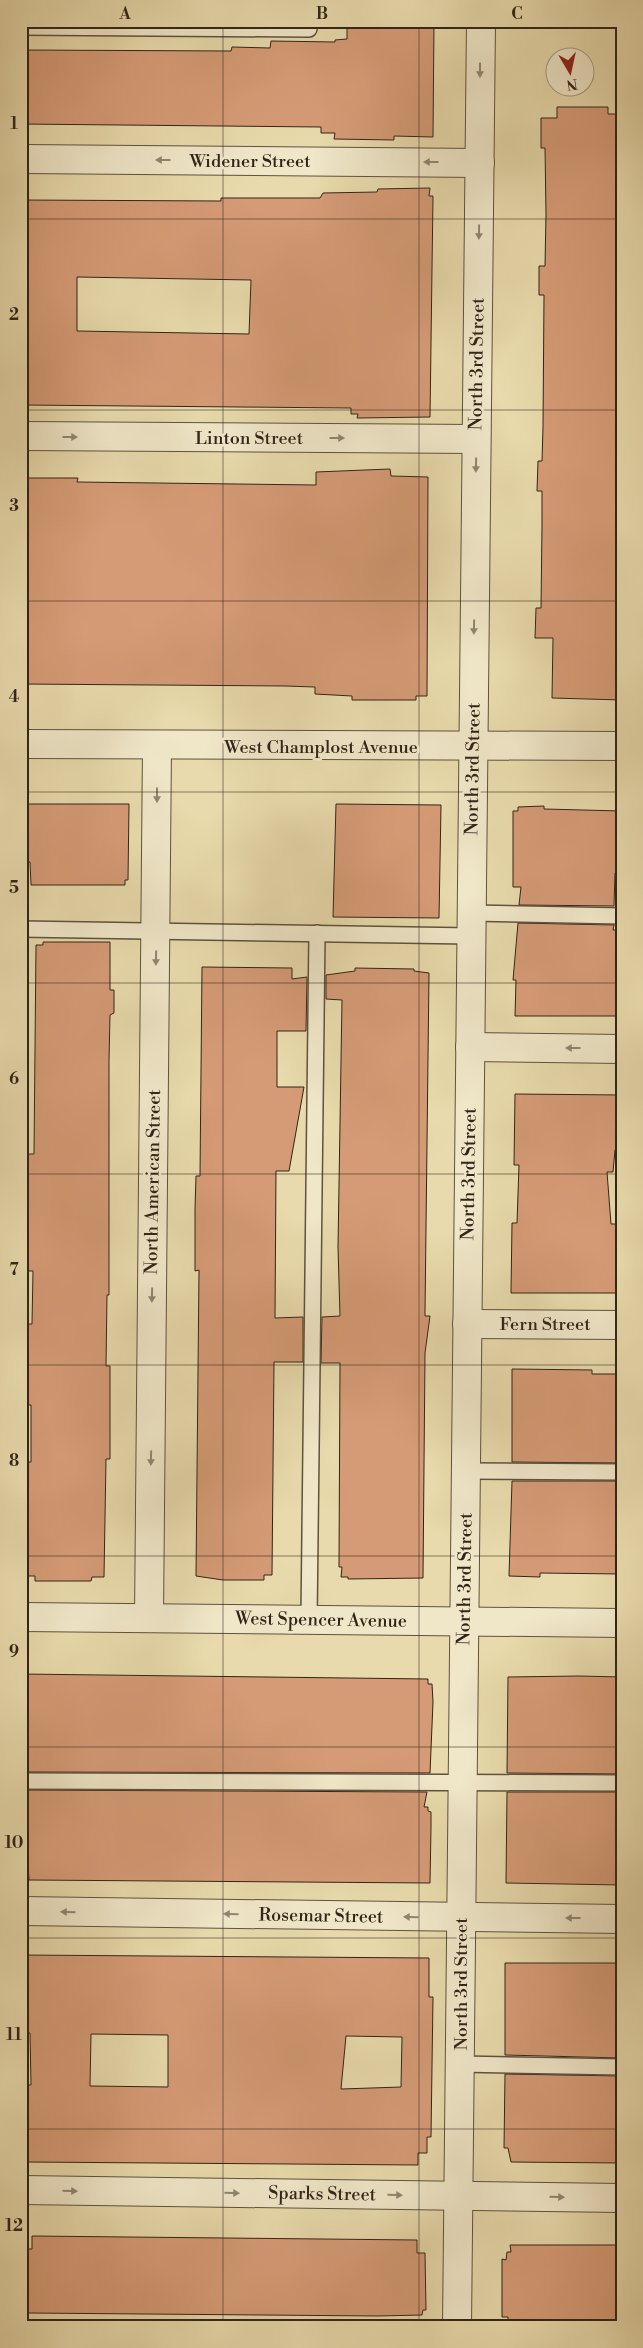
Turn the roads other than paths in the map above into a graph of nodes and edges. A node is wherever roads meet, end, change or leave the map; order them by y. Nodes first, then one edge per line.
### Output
1 (309, 21) edge
2 (481, 21) edge
3 (21, 27) edge
4 (21, 159) edge
5 (480, 162) junction
6 (21, 436) edge
7 (476, 439) junction
8 (21, 744) edge
9 (157, 746) junction
10 (622, 746) edge
11 (473, 747) junction
12 (622, 916) edge
13 (471, 924) junction
14 (21, 929) edge
15 (156, 929) junction
16 (317, 932) junction
17 (470, 1047) junction
18 (622, 1049) edge
19 (467, 1324) junction
20 (622, 1325) edge
21 (466, 1471) junction
22 (622, 1472) edge
23 (21, 1617) edge
24 (149, 1618) junction
25 (309, 1620) junction
26 (464, 1621) junction
27 (622, 1623) edge
28 (21, 1780) edge
29 (463, 1782) junction
30 (622, 1783) edge
31 (21, 1911) edge
32 (461, 1918) junction
33 (622, 1919) edge
34 (460, 2064) junction
35 (622, 2067) edge
36 (21, 2190) edge
37 (459, 2195) junction
38 (622, 2198) edge
39 (457, 2327) edge

1 - 3 lane
2 -> 5 street, North 3rd Street
5 -> 4 street, Widener Street
5 -> 7 street, North 3rd Street
6 -> 7 street, Linton Street
7 -> 11 street, North 3rd Street
8 - 9 street, West Champlost Avenue
9 - 11 street, West Champlost Avenue
9 -> 15 street, North American Street
10 - 11 street, West Champlost Avenue
11 - 13 street, North 3rd Street
12 - 13 lane
13 - 16 lane
13 - 17 street, North 3rd Street
14 - 15 lane
15 - 16 lane
15 -> 24 street, North American Street
16 - 25 lane
18 -> 17 street
17 - 19 street, North 3rd Street
19 - 20 street, Fern Street
19 - 21 street, North 3rd Street
21 - 22 lane
21 - 26 street, North 3rd Street
23 - 24 street, West Spencer Avenue
24 - 25 street, West Spencer Avenue
25 - 26 street, West Spencer Avenue
26 - 27 street, West Spencer Avenue
26 - 29 street, North 3rd Street
28 - 29 lane
29 - 30 lane
29 - 32 street, North 3rd Street
32 -> 31 street, Rosemar Street
33 -> 32 street, Rosemar Street
32 - 34 street, North 3rd Street
34 - 35 lane
34 - 37 street, North 3rd Street
36 -> 37 street, Sparks Street
37 -> 38 street, Sparks Street
37 - 39 street, North 3rd Street

